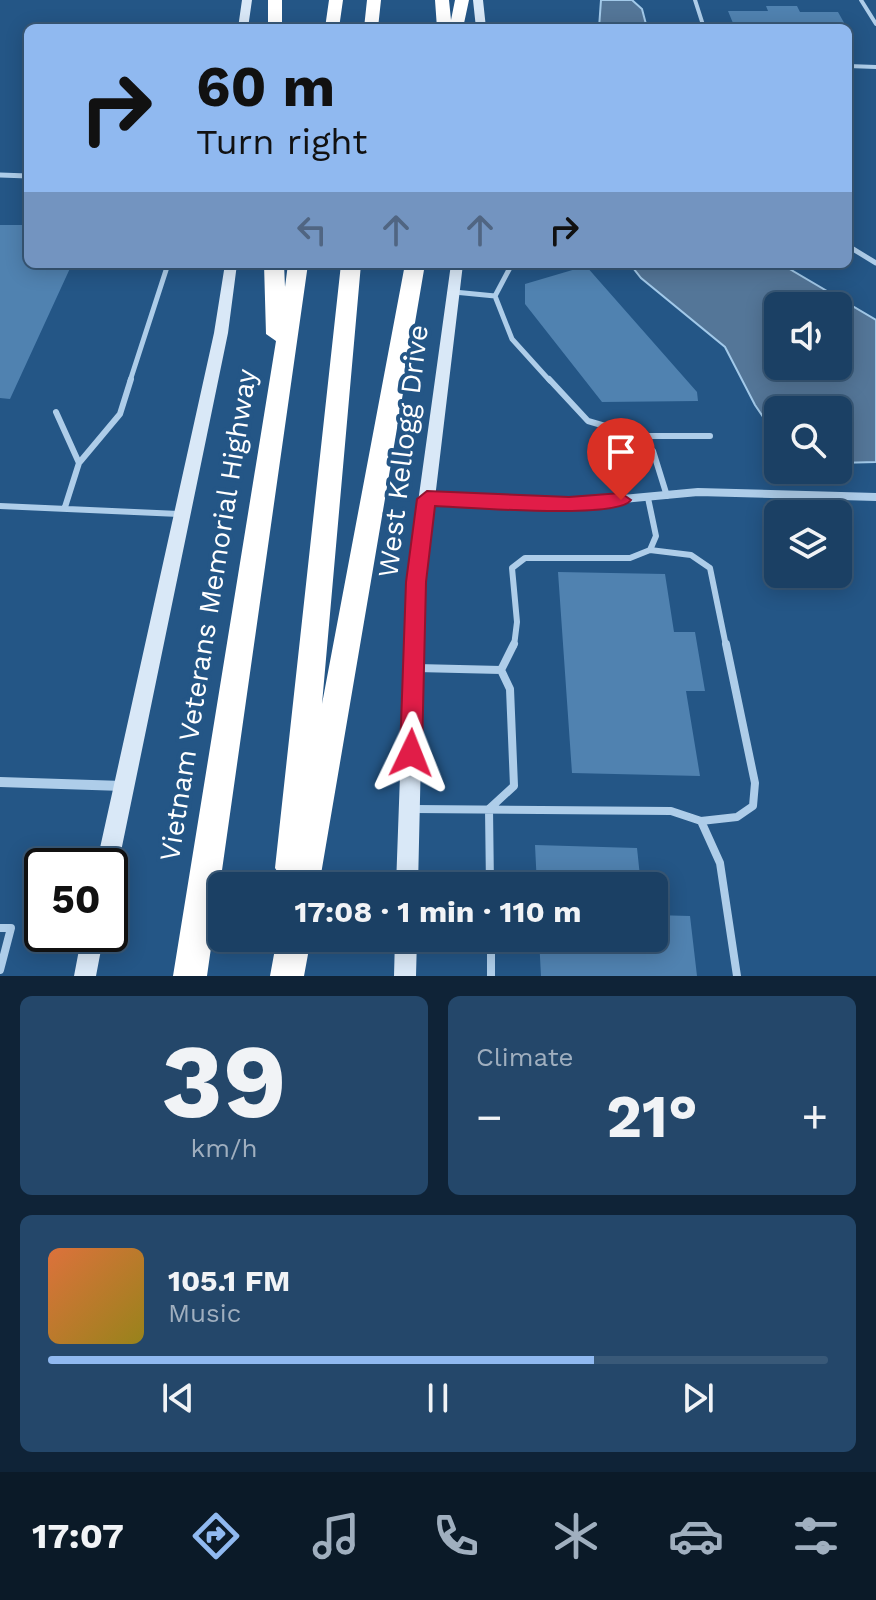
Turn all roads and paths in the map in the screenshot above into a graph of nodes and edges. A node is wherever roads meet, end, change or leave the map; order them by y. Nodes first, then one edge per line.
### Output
1 (247, 0) edge
2 (275, 0) edge
3 (336, 0) edge
4 (374, 0) edge
5 (442, 0) edge
6 (462, 0) edge
7 (478, 0) edge
8 (695, 0) edge
9 (861, 0) edge
10 (875, 22) edge
11 (244, 24) edge
12 (275, 24) edge
13 (333, 24) edge
14 (371, 24) edge
15 (444, 24) edge
16 (457, 24) edge
17 (481, 24) edge
18 (703, 24) edge
19 (852, 66) edge
20 (876, 67) edge
21 (0, 175) edge
22 (24, 176) edge
23 (852, 248) edge
24 (876, 263) edge
25 (167, 268) edge
26 (230, 268) edge
27 (274, 268) edge
28 (297, 268) edge
29 (351, 268) edge
30 (414, 268) edge
31 (456, 268) edge
32 (510, 268) edge
33 (453, 292) junction
34 (495, 296) junction
35 (279, 380) junction
36 (56, 412) dead end
37 (639, 436) junction
38 (710, 436) dead end
39 (79, 463) junction
40 (667, 496) junction
41 (876, 497) edge
42 (648, 498) junction
43 (427, 499) junction
44 (0, 506) edge
45 (65, 507) junction
46 (183, 514) junction
47 (650, 550) junction
48 (414, 668) junction
49 (501, 670) junction
50 (0, 782) edge
51 (124, 786) junction
52 (409, 809) junction
53 (489, 809) junction
54 (701, 821) junction
55 (111, 848) edge
56 (291, 872) edge
57 (306, 872) edge
58 (407, 872) edge
59 (490, 872) edge
60 (0, 928) edge
61 (90, 952) edge
62 (285, 952) edge
63 (290, 952) edge
64 (406, 952) edge
65 (491, 952) edge
66 (0, 970) edge
67 (85, 976) edge
68 (190, 976) edge
69 (284, 976) edge
70 (405, 976) edge
71 (491, 976) edge
72 (737, 976) edge

1 - 11 main road
2 - 12 highway
3 - 13 highway
4 - 14 highway
5 - 15 highway
6 - 16 highway
7 - 17 main road
8 - 18 lane
9 - 10 lane
19 - 20 lane
21 - 22 lane
23 - 24 lane
25 - 39 lane
26 - 46 main road
27 - 35 highway
28 - 35 highway, Vietnam Veterans Memorial Highway
29 - 56 highway
30 - 57 highway
31 - 33 main road, West Kellogg Drive
32 - 34 lane
33 - 34 lane
33 - 43 main road, West Kellogg Drive
34 - 37 lane
35 - 68 highway, Vietnam Veterans Memorial Highway
36 - 39 lane
37 - 38 lane
37 - 40 lane
39 - 45 lane
40 - 41 street
40 - 42 street
42 - 43 street
42 - 47 lane
43 - 48 main road, West Kellogg Drive
44 - 45 lane
45 - 46 lane
46 - 51 main road
47 - 49 lane
47 - 54 lane
48 - 49 lane
48 - 52 main road, West Kellogg Drive
49 - 53 lane
50 - 51 street
51 - 55 main road
52 - 53 lane
52 - 58 main road, West Kellogg Drive
53 - 54 lane
53 - 59 lane
54 - 72 lane
60 - 66 lane
61 - 67 main road
62 - 69 highway
63 - 69 highway
64 - 70 main road
65 - 71 lane

